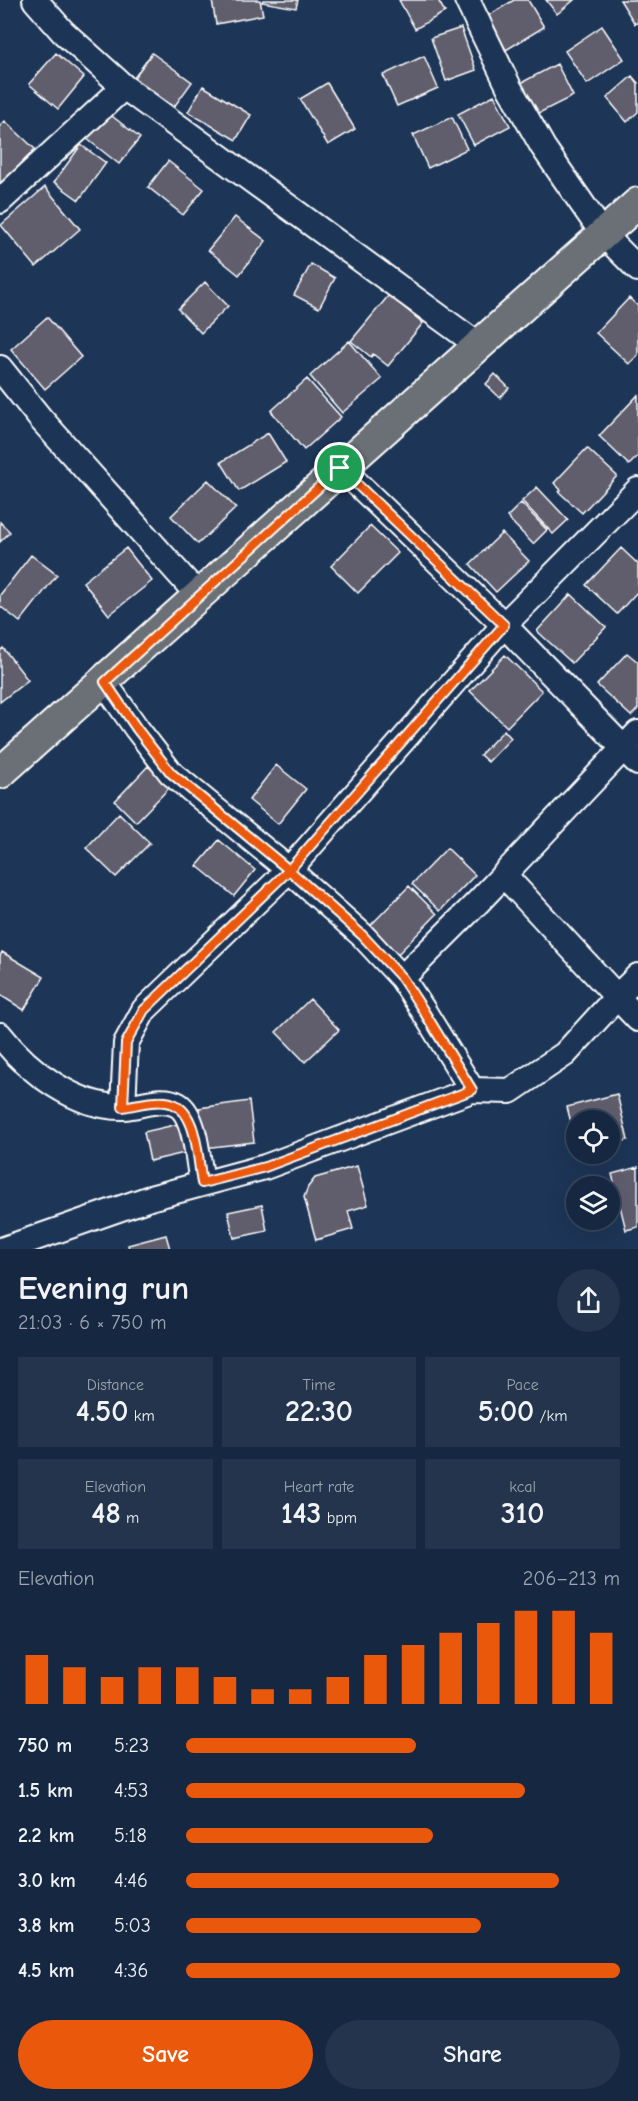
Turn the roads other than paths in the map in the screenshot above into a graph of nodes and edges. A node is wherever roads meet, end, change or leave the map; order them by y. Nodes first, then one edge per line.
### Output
1 (34, 0) edge
2 (467, 0) edge
3 (124, 87) junction
4 (0, 201) edge
5 (638, 203) edge
6 (603, 234) junction
7 (638, 269) edge
8 (478, 345) junction
9 (0, 368) edge
10 (340, 468) junction
11 (638, 490) edge
12 (198, 595) junction
13 (504, 625) junction
14 (105, 682) junction
15 (633, 748) edge
16 (0, 773) edge
17 (289, 870) junction
18 (504, 875) junction
19 (638, 976) edge
20 (402, 978) junction
21 (617, 997) junction
22 (638, 1019) edge
23 (0, 1035) edge
24 (472, 1090) junction
25 (123, 1107) junction
26 (202, 1183) junction
27 (4, 1249) edge

1 - 3 street
2 - 6 street
3 - 4 street
3 - 8 street
5 - 6 main road
6 - 7 street
6 - 8 main road
8 - 10 main road
9 - 12 street
10 - 12 main road
10 - 13 street
11 - 13 street
12 - 14 main road
13 - 15 street
13 - 17 street
14 - 16 main road
14 - 17 street
15 - 18 street
17 - 20 street
17 - 25 street
18 - 20 street
18 - 21 street
19 - 21 street
20 - 24 street
21 - 22 street
21 - 24 street
23 - 25 street
24 - 26 street
25 - 26 street
26 - 27 street

